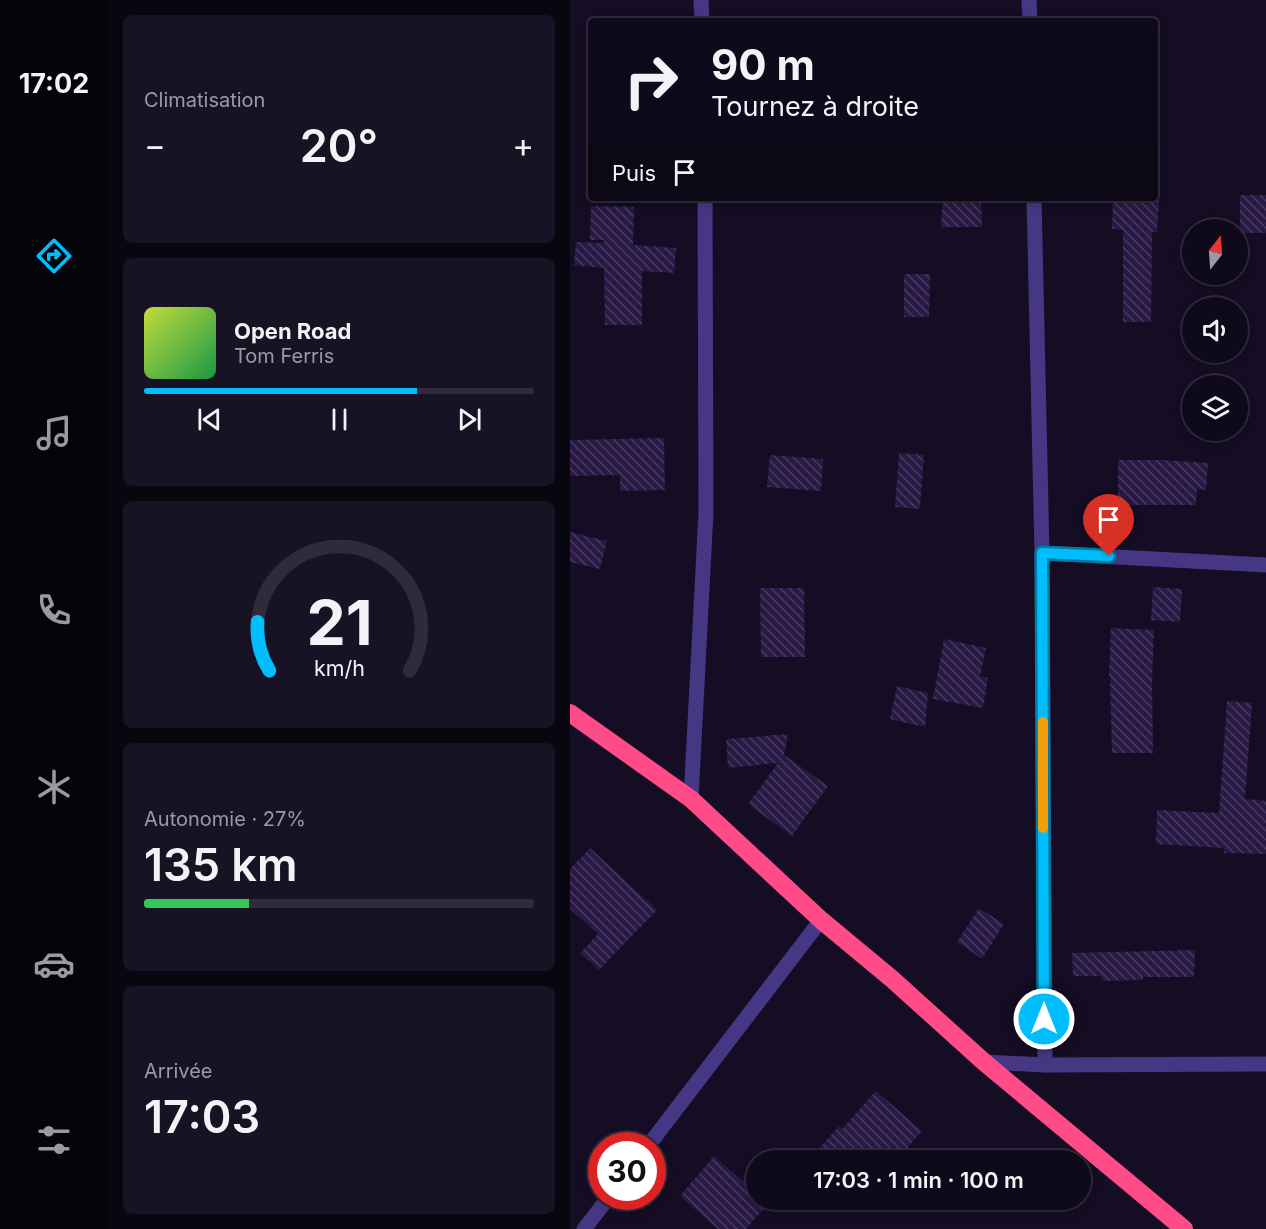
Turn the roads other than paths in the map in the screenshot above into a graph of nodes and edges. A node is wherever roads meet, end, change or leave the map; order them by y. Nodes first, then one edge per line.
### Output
1 (701, 0) edge
2 (1029, 0) edge
3 (702, 18) edge
4 (1030, 18) edge
5 (705, 201) edge
6 (1034, 201) edge
7 (1042, 553) junction
8 (1266, 565) edge
9 (570, 713) edge
10 (692, 799) junction
11 (821, 920) junction
12 (984, 1062) junction
13 (1266, 1064) edge
14 (1045, 1065) junction
15 (659, 1132) edge
16 (599, 1210) edge
17 (584, 1229) edge
18 (1184, 1229) edge

1 - 3 street
2 - 4 street
5 - 10 street
6 - 7 street
7 - 8 street
7 - 14 street
9 - 10 highway
10 - 11 highway
11 - 12 highway
11 - 15 street
12 - 14 street
12 - 18 highway
13 - 14 street
16 - 17 street

